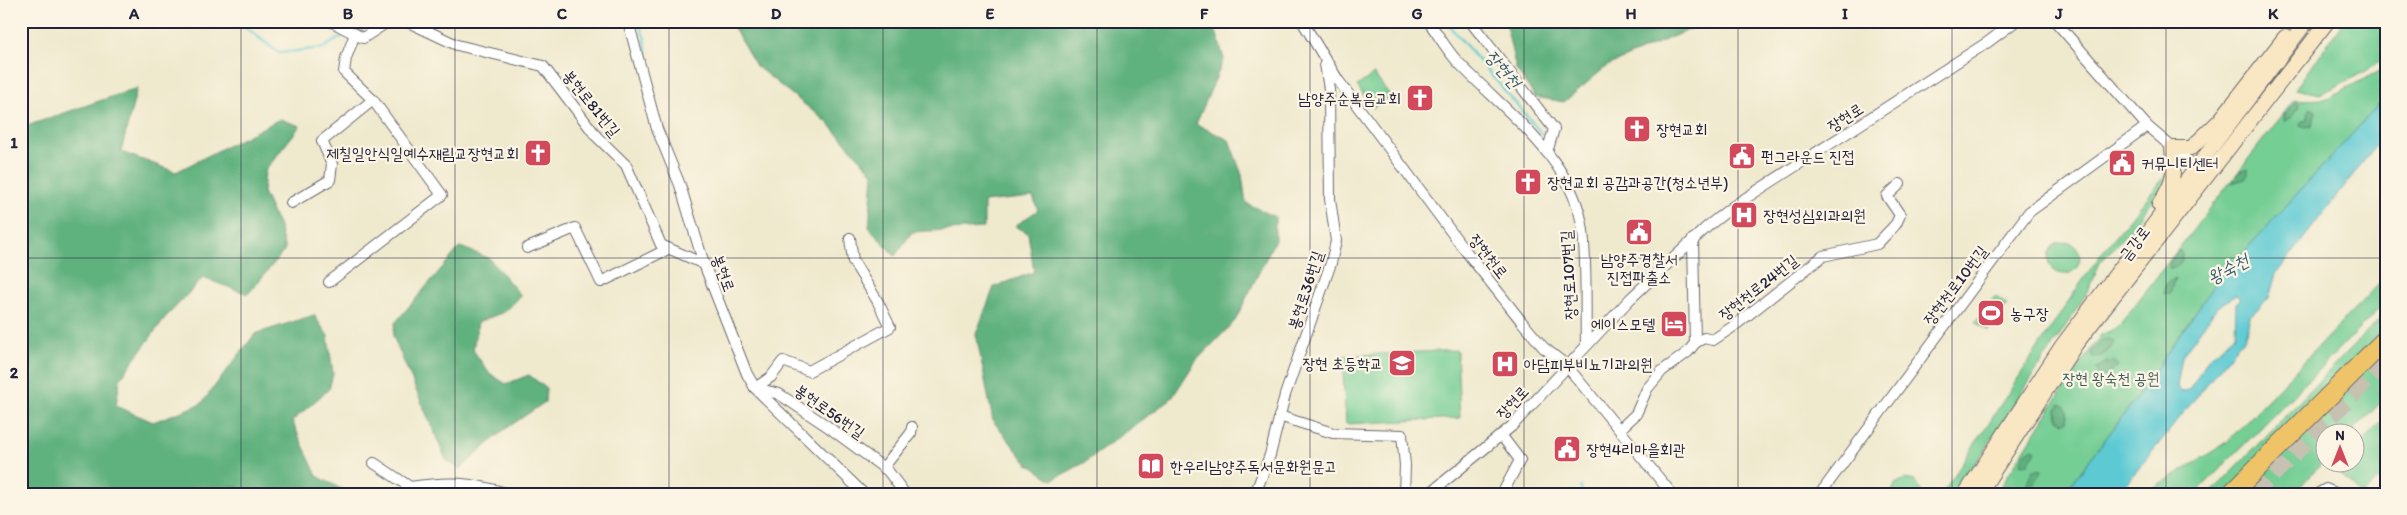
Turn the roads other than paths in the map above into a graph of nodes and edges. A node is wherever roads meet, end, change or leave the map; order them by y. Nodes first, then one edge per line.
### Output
1 (330, 21) edge
2 (389, 21) edge
3 (406, 21) edge
4 (628, 21) edge
5 (1302, 21) edge
6 (1428, 21) edge
7 (1470, 21) edge
8 (2016, 21) edge
9 (2055, 21) edge
10 (2298, 21) edge
11 (2307, 21) edge
12 (2328, 21) edge
13 (355, 34) junction
14 (1324, 58) junction
15 (1338, 80) junction
16 (1328, 86) junction
17 (373, 100) junction
18 (2147, 126) junction
19 (2172, 148) junction
20 (1546, 152) junction
21 (2202, 172) junction
22 (1900, 184) dead end
23 (291, 203) dead end
24 (850, 238) dead end
25 (1693, 239) junction
26 (527, 248) dead end
27 (668, 249) junction
28 (2134, 249) junction
29 (704, 264) junction
30 (329, 282) dead end
31 (2386, 339) edge
32 (1694, 343) junction
33 (1586, 345) junction
34 (1566, 365) junction
35 (755, 388) junction
36 (1279, 416) junction
37 (912, 427) dead end
38 (1620, 429) junction
39 (1501, 435) junction
40 (374, 463) dead end
41 (883, 468) junction
42 (509, 494) edge
43 (864, 494) edge
44 (905, 494) edge
45 (1254, 494) edge
46 (1404, 494) edge
47 (1429, 494) edge
48 (1502, 494) edge
49 (1672, 494) edge
50 (1820, 494) edge
51 (1965, 494) edge
52 (1979, 494) edge
53 (2231, 494) edge
54 (2317, 494) edge
55 (2338, 494) edge

1 - 13 street
2 - 13 street
3 - 27 street, 봉현로81번길
4 - 29 street, 봉현로
5 - 14 street, 장현천로
6 - 20 street, 장현로107번길
7 - 20 street
8 - 25 street, 장현로
9 - 18 street
10 - 19 main road
11 - 21 main road, 금강로
12 - 21 main road, 금강로
13 - 17 street
14 - 15 street, 장현천로
14 - 16 street, 봉현로36번길
15 - 16 street
15 - 34 street, 장현천로
16 - 36 street, 봉현로36번길
17 - 23 street
17 - 30 street
18 - 19 street
18 - 50 street, 장현천로10번길
19 - 21 street
19 - 28 main road
20 - 33 street, 장현로107번길
21 - 28 main road, 금강로
21 - 52 main road, 금강로
22 - 32 street, 장현천로24번길
24 - 35 street
25 - 32 street
25 - 33 street, 장현로
26 - 27 street
27 - 29 street
28 - 51 main road, 금강로
29 - 35 street, 봉현로
31 - 53 highway
32 - 38 street
33 - 34 street, 장현로
34 - 38 street, 장현천로
34 - 39 street, 장현로
35 - 41 street, 봉현로56번길
35 - 43 street, 봉현로
36 - 45 street, 봉현로36번길
36 - 46 street
37 - 41 street
38 - 49 street, 장현천로
39 - 47 street, 장현로
39 - 48 street, 장현로
40 - 42 street
41 - 44 street, 봉현로56번길
54 - 55 street

